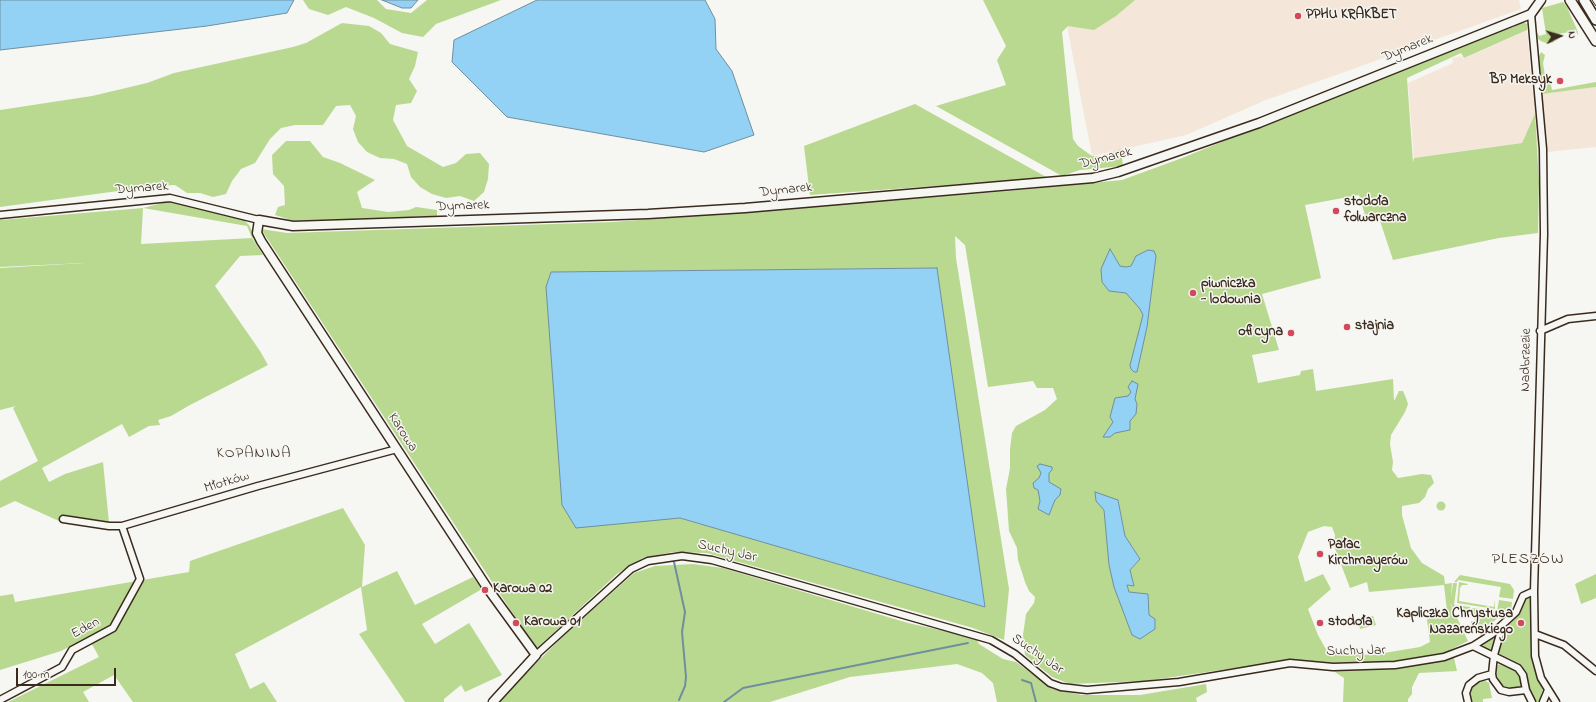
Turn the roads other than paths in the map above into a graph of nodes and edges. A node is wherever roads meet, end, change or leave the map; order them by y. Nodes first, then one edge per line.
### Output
1 (1541, 0) edge
2 (1570, 0) edge
3 (1584, 0) edge
4 (1531, 14) junction
5 (1596, 20) edge
6 (1596, 40) edge
7 (0, 215) edge
8 (259, 220) junction
9 (1596, 316) edge
10 (1540, 331) junction
11 (397, 449) junction
12 (63, 519) dead end
13 (122, 526) junction
14 (1534, 591) junction
15 (1502, 627) junction
16 (1535, 634) junction
17 (1473, 646) junction
18 (536, 655) junction
19 (1494, 655) junction
20 (1596, 671) edge
21 (1492, 674) junction
22 (1526, 690) junction
23 (1548, 690) junction
24 (0, 700) edge
25 (493, 702) edge
26 (1468, 702) edge
27 (1532, 702) edge
28 (1543, 702) edge
29 (1556, 702) edge

1 - 4 street
2 - 6 main road
3 - 5 main road
4 - 8 street, Dymarek
4 - 10 street, Nadbrzezie
7 - 8 street, Dymarek
8 - 11 street, Karowa
9 - 10 street
10 - 14 street, Nadbrzezie
11 - 13 street, Młotków
11 - 18 street, Karowa
12 - 13 street, Młotków
13 - 24 street, Eden
14 - 15 street, Suchy Jar
14 - 16 street, Nadbrzezie
15 - 17 street, Suchy Jar
15 - 19 street
16 - 20 street
16 - 23 street, Nadbrzezie
17 - 18 street, Suchy Jar
17 - 19 street
18 - 25 street, Suchy Jar
19 - 21 street
19 - 22 street
21 - 22 street
21 - 26 street
22 - 27 street
23 - 28 street
23 - 29 street, Nadbrzezie

